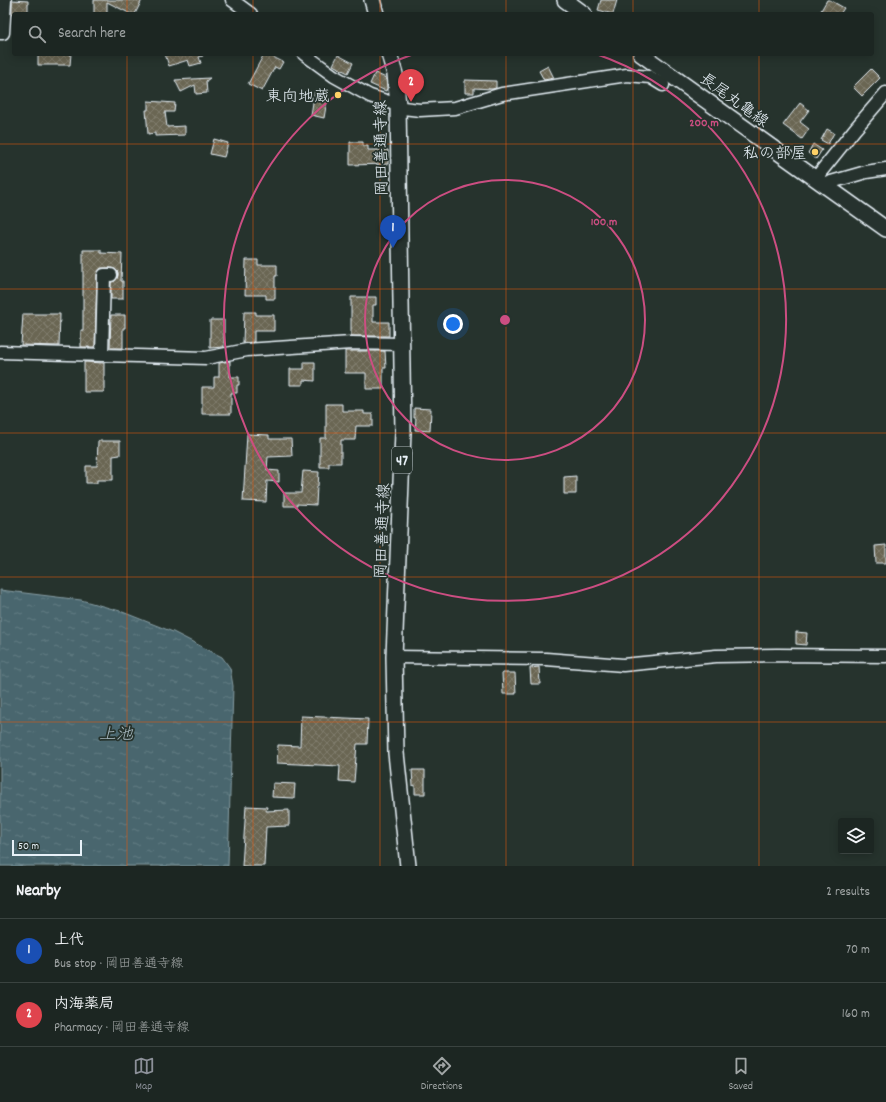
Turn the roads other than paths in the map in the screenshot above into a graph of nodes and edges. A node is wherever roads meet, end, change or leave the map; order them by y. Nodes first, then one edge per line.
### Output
1 (5, 0) edge
2 (232, 0) edge
3 (372, 0) edge
4 (565, 0) edge
5 (248, 12) edge
6 (375, 12) edge
7 (581, 12) edge
8 (0, 33) edge
9 (307, 56) edge
10 (390, 56) edge
11 (643, 56) edge
12 (654, 71) junction
13 (663, 85) dead end
14 (886, 93) edge
15 (398, 105) junction
16 (886, 169) edge
17 (815, 179) junction
18 (827, 188) junction
19 (886, 229) edge
20 (103, 275) dead end
21 (402, 344) junction
22 (0, 352) edge
23 (102, 355) junction
24 (394, 656) junction
25 (886, 656) edge
26 (408, 866) edge

1 - 8 street
2 - 5 street
3 - 6 main road
4 - 7 main road
9 - 15 street
10 - 15 main road, 岡田善通寺線 / 47
11 - 12 main road, 長尾丸亀線
12 - 13 street
12 - 15 street
12 - 17 main road, 長尾丸亀線
14 - 17 street
15 - 21 main road, 岡田善通寺線 / 47
16 - 18 street
17 - 18 main road, 長尾丸亀線
18 - 19 main road, 長尾丸亀線
20 - 23 street
21 - 23 street
21 - 24 main road, 岡田善通寺線 / 47
22 - 23 street
24 - 25 street
24 - 26 main road, 岡田善通寺線 / 47

